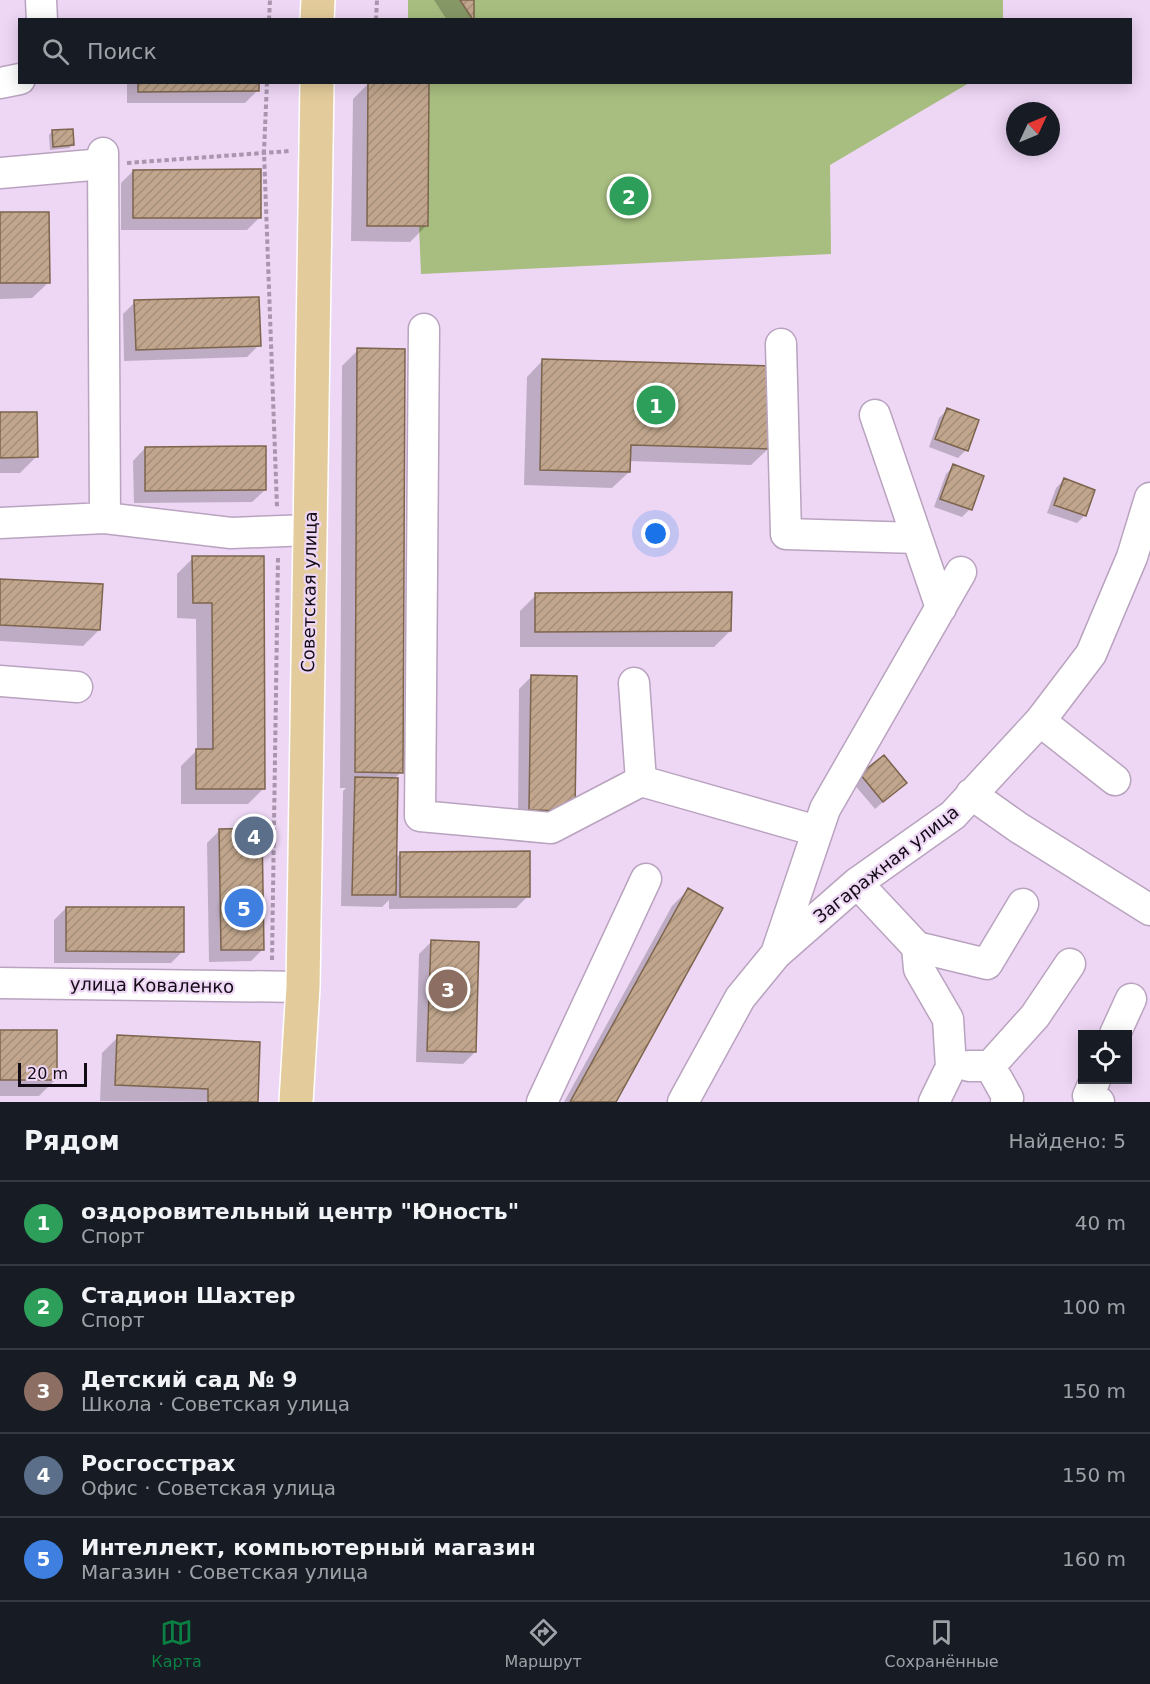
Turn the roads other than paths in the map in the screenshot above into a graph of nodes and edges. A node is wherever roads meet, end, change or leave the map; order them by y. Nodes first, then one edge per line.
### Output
1 (41, 0) edge
2 (318, 0) edge
3 (42, 18) edge
4 (318, 18) edge
5 (18, 79) edge
6 (0, 83) edge
7 (316, 84) edge
8 (0, 173) edge
9 (424, 329) dead end
10 (781, 344) dead end
11 (875, 415) dead end
12 (1150, 498) edge
13 (105, 518) junction
14 (0, 523) edge
15 (294, 530) junction
16 (917, 538) junction
17 (1141, 561) edge
18 (962, 572) dead end
19 (941, 608) junction
20 (0, 681) edge
21 (634, 683) dead end
22 (77, 687) dead end
23 (1040, 721) junction
24 (1115, 780) dead end
25 (641, 782) junction
26 (971, 794) junction
27 (816, 831) junction
28 (646, 879) dead end
29 (857, 883) junction
30 (1023, 904) dead end
31 (1150, 910) edge
32 (917, 947) junction
33 (776, 954) junction
34 (1070, 964) dead end
35 (0, 983) edge
36 (303, 987) junction
37 (1131, 999) dead end
38 (1117, 1030) edge
39 (951, 1066) junction
40 (990, 1066) junction
41 (1093, 1084) edge
42 (296, 1102) edge
43 (542, 1102) edge
44 (683, 1102) edge
45 (934, 1102) edge
46 (1006, 1102) edge
47 (1099, 1102) edge

1 - 3 street
2 - 4 main road
5 - 6 street
7 - 15 main road, Советская улица
8 - 13 street
9 - 25 street
10 - 16 street
11 - 16 street
12 - 17 street, Загаражная улица
13 - 14 street
13 - 15 street
15 - 36 main road, Советская улица
16 - 19 street
17 - 23 street, Загаражная улица
18 - 19 street
19 - 27 street
20 - 22 street
21 - 25 street
23 - 24 street
23 - 26 street, Загаражная улица
25 - 27 street
26 - 29 street, Загаражная улица
26 - 31 street
27 - 33 street
28 - 43 street
29 - 32 street
29 - 33 street, Загаражная улица
30 - 32 street
32 - 39 street
33 - 44 street, Загаражная улица
34 - 40 street
35 - 36 street, улица Коваленко
36 - 42 main road, Советская улица
37 - 38 street
39 - 40 street
39 - 45 street
40 - 46 street
41 - 47 street

